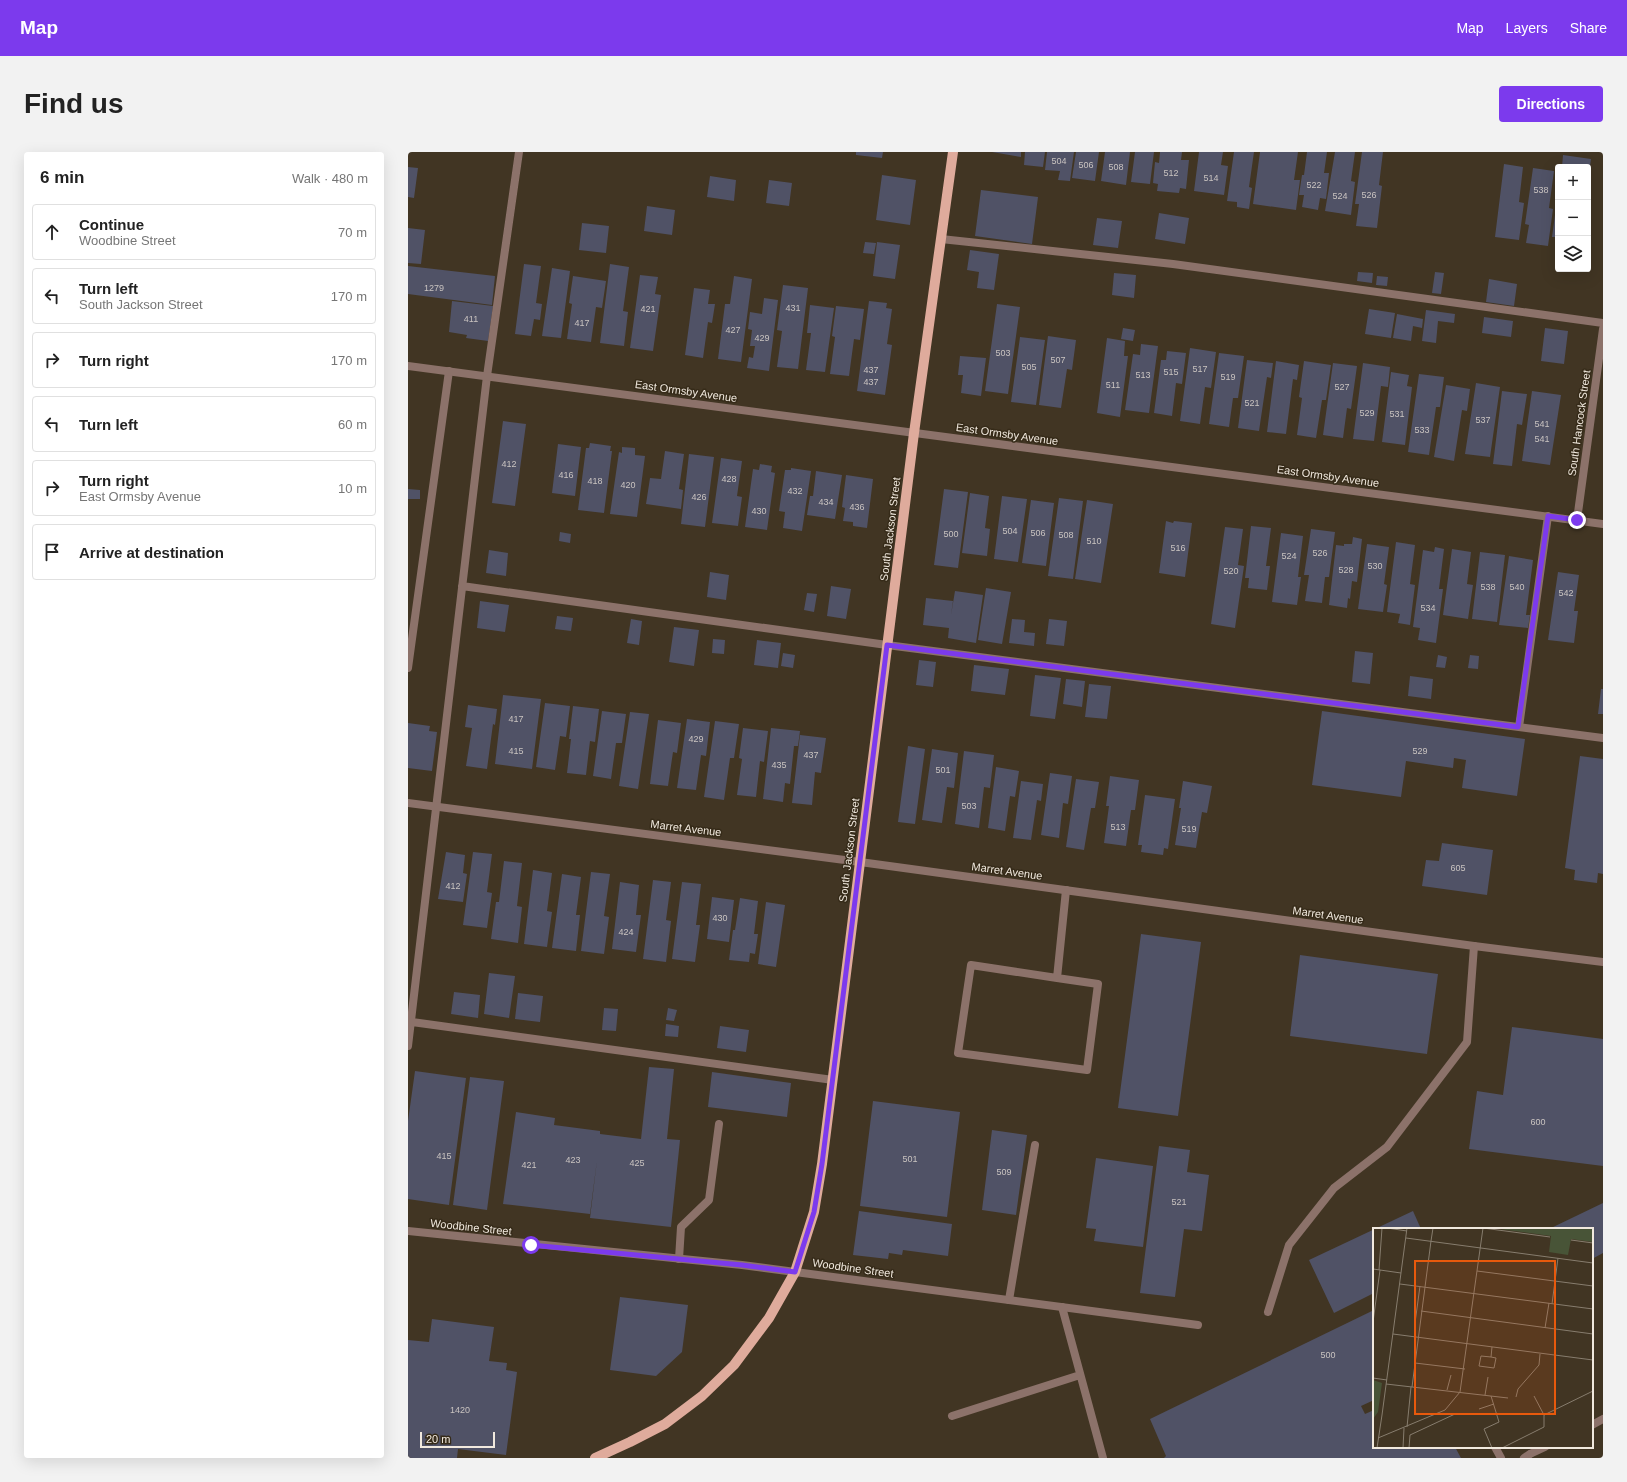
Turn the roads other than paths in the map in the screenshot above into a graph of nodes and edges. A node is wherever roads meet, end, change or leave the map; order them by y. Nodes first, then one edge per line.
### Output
1 (519, 152) edge
2 (953, 152) edge
3 (941, 239) junction
4 (1603, 323) edge
5 (1603, 329) edge
6 (408, 366) edge
7 (449, 371) junction
8 (487, 376) junction
9 (914, 433) junction
10 (1548, 516) junction
11 (1577, 520) junction
12 (1603, 524) edge
13 (462, 586) junction
14 (887, 645) junction
15 (408, 668) edge
16 (1518, 727) junction
17 (1603, 738) edge
18 (408, 803) edge
19 (436, 806) junction
20 (860, 862) junction
21 (1066, 890) junction
22 (1474, 946) junction
23 (1603, 962) edge
24 (1057, 978) junction
25 (412, 1022) junction
26 (408, 1046) edge
27 (832, 1080) junction
28 (719, 1124) dead end
29 (1035, 1145) dead end
30 (408, 1231) edge
31 (679, 1259) junction
32 (795, 1272) junction
33 (1009, 1300) junction
34 (1062, 1307) junction
35 (1268, 1312) dead end
36 (1198, 1325) dead end
37 (1080, 1375) junction
38 (952, 1416) dead end
39 (1603, 1419) edge
40 (1593, 1424) edge
41 (1496, 1448) edge
42 (1543, 1448) edge
43 (1527, 1456) edge
44 (595, 1458) edge
45 (1103, 1458) edge
46 (1501, 1458) edge

1 - 8 street
2 - 3 main road, South Jackson Street
3 - 4 street
3 - 9 main road, South Jackson Street
5 - 11 street, South Hancock Street
6 - 7 street, East Ormsby Avenue
7 - 8 street, East Ormsby Avenue
7 - 15 street
8 - 9 street, East Ormsby Avenue
8 - 13 street
9 - 10 street, East Ormsby Avenue
9 - 14 main road, South Jackson Street
10 - 11 street, East Ormsby Avenue
10 - 16 street
11 - 12 street, East Ormsby Avenue
13 - 14 street
13 - 19 street
14 - 16 street
14 - 20 main road, South Jackson Street
16 - 17 street
18 - 19 street, Marret Avenue
19 - 20 street, Marret Avenue
19 - 25 street
20 - 21 street, Marret Avenue
20 - 27 main road, South Jackson Street
21 - 22 street, Marret Avenue
21 - 24 street
22 - 23 street, Marret Avenue
22 - 35 street
24 - 24 street
25 - 26 street
25 - 27 street
27 - 32 main road, South Jackson Street
28 - 31 street
29 - 33 street
30 - 31 street, Woodbine Street
31 - 32 street, Woodbine Street
32 - 33 street, Woodbine Street
32 - 44 main road, South Jackson Street
33 - 34 street, Woodbine Street
34 - 36 street, Woodbine Street
34 - 37 street
37 - 38 street
37 - 45 street
39 - 40 street
41 - 46 street
42 - 43 street

